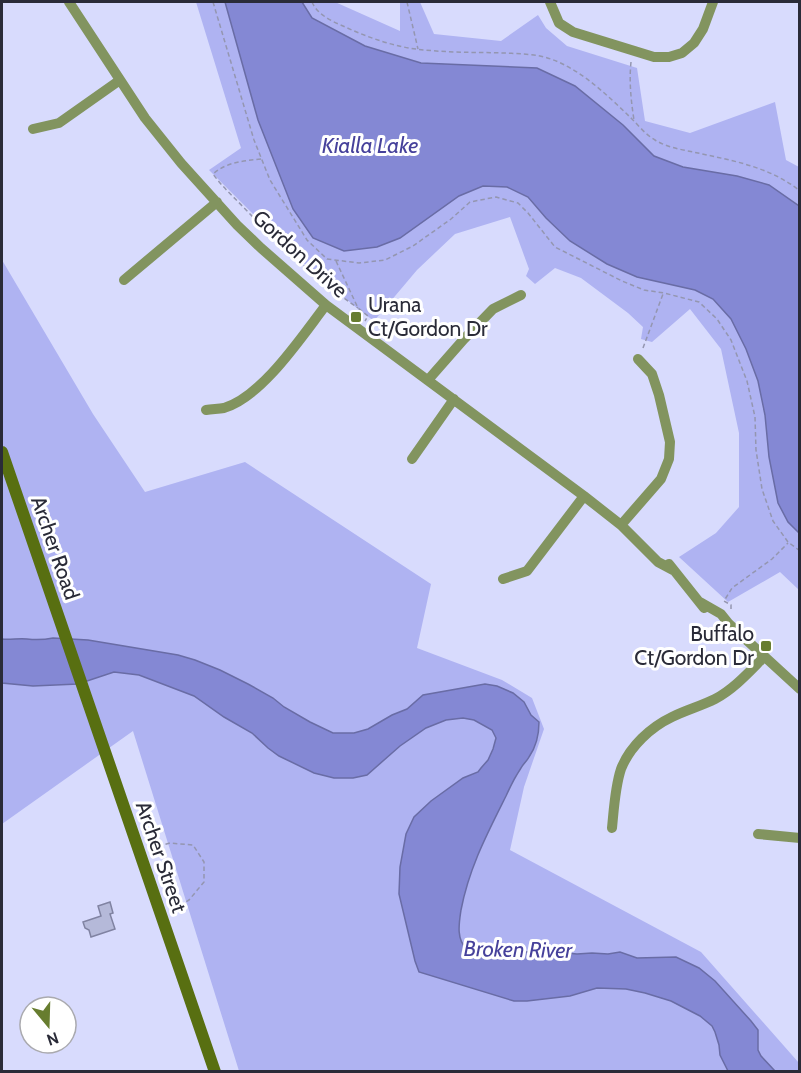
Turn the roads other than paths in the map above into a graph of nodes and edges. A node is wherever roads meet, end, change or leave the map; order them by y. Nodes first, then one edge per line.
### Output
1 (69, 2) edge
2 (549, 2) edge
3 (712, 2) edge
4 (120, 80) junction
5 (33, 129) dead end
6 (217, 202) junction
7 (124, 280) dead end
8 (521, 295) dead end
9 (326, 305) junction
10 (639, 359) road end
11 (428, 380) junction
12 (454, 399) junction
13 (206, 410) dead end
14 (2, 452) edge
15 (412, 459) dead end
16 (584, 496) junction
17 (621, 525) junction
18 (503, 579) dead end
19 (71, 656) joint
20 (764, 657) junction
21 (800, 689) edge
22 (612, 828) dead end
23 (758, 834) dead end
24 (800, 838) edge
25 (215, 1071) edge

1 - 4 street, Gordon Drive
2 - 3 street
4 - 5 street
4 - 6 street, Gordon Drive
6 - 7 street
6 - 9 street, Gordon Drive
8 - 11 street
9 - 11 street, Gordon Drive
9 - 13 street
10 - 17 street
11 - 12 street, Gordon Drive
12 - 15 street
12 - 16 street, Gordon Drive
14 - 19 main road, Archer Road
16 - 17 street, Gordon Drive
16 - 18 street
17 - 20 street, Gordon Drive
19 - 25 main road, Archer Street
20 - 21 street, Gordon Drive
20 - 22 street
23 - 24 street

